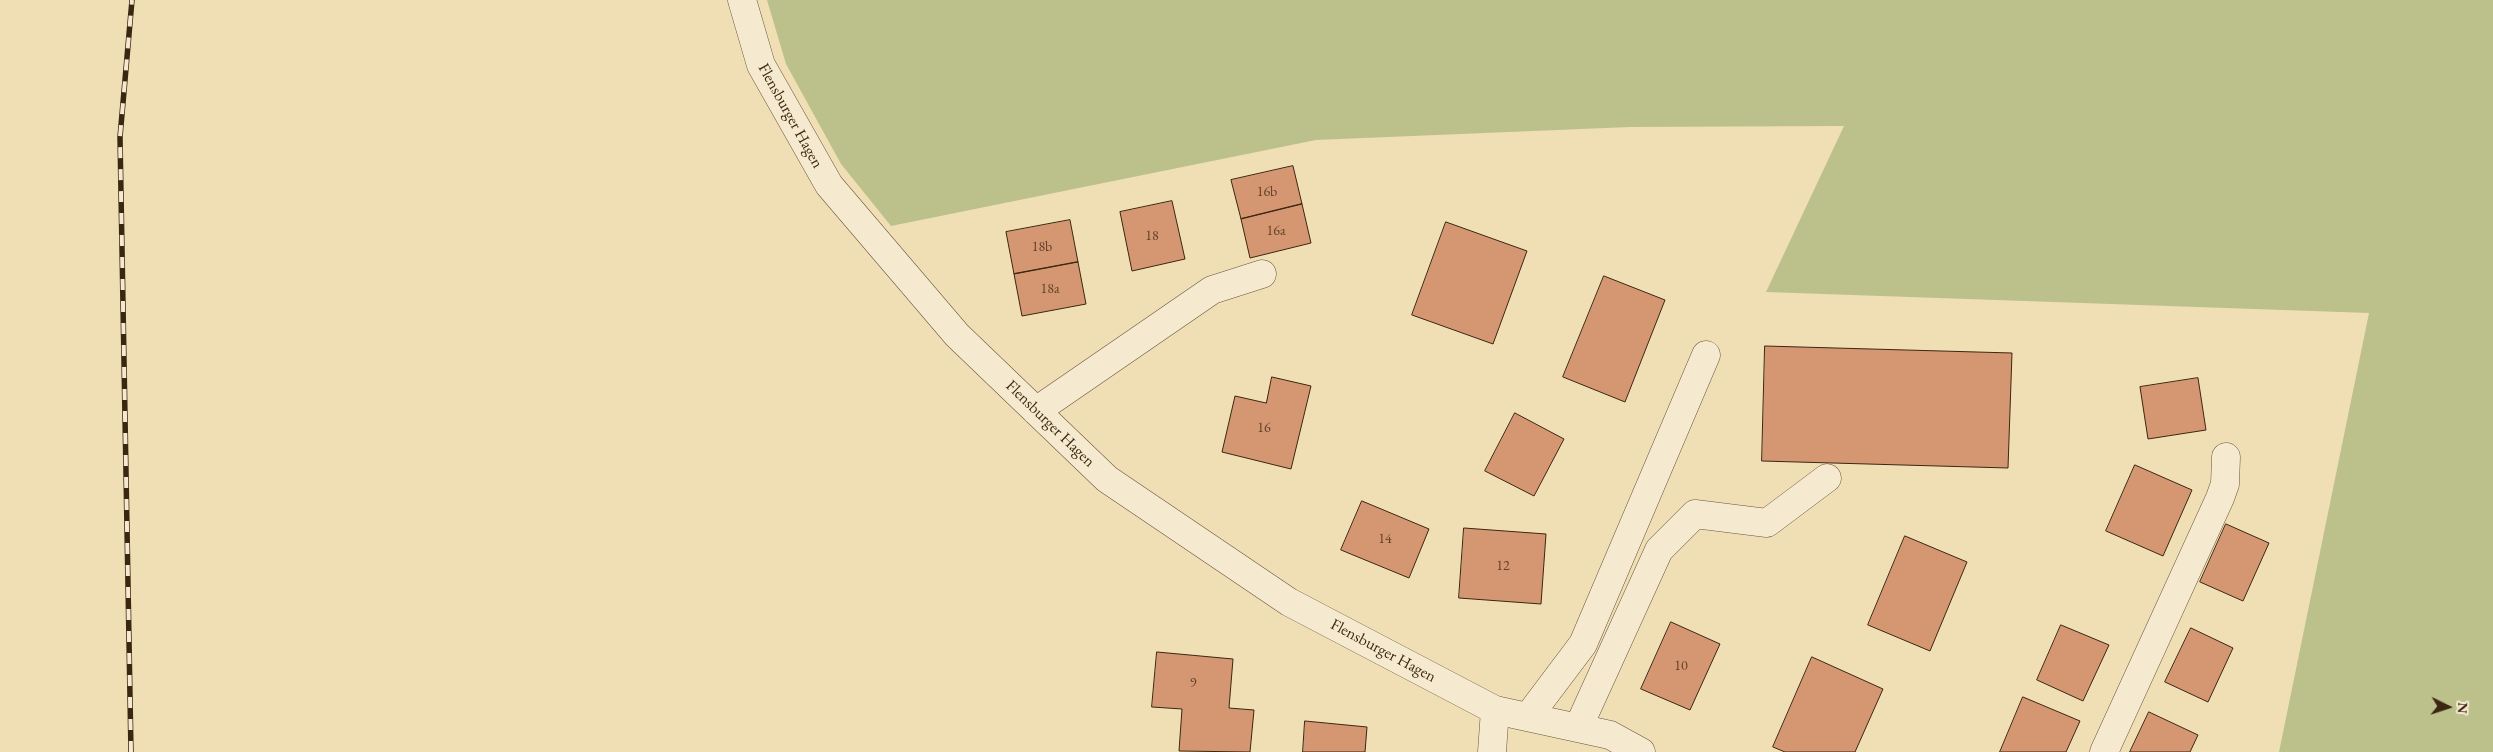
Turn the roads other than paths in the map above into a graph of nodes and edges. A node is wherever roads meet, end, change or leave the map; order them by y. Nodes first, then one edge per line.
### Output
1 (742, 0) edge
2 (1262, 274) dead end
3 (1706, 355) dead end
4 (1036, 411) junction
5 (2226, 458) dead end
6 (1827, 478) dead end
7 (1495, 710) junction
8 (1528, 717) junction
9 (1578, 728) junction
10 (1492, 752) edge
11 (1641, 752) edge
12 (2104, 752) edge

1 - 4 street, Flensburger Hagen
2 - 4 street
3 - 8 street
4 - 7 street, Flensburger Hagen
5 - 12 street
6 - 9 street
7 - 8 street, Flensburger Hagen
7 - 10 street
8 - 9 street, Flensburger Hagen
9 - 11 street, Flensburger Hagen

